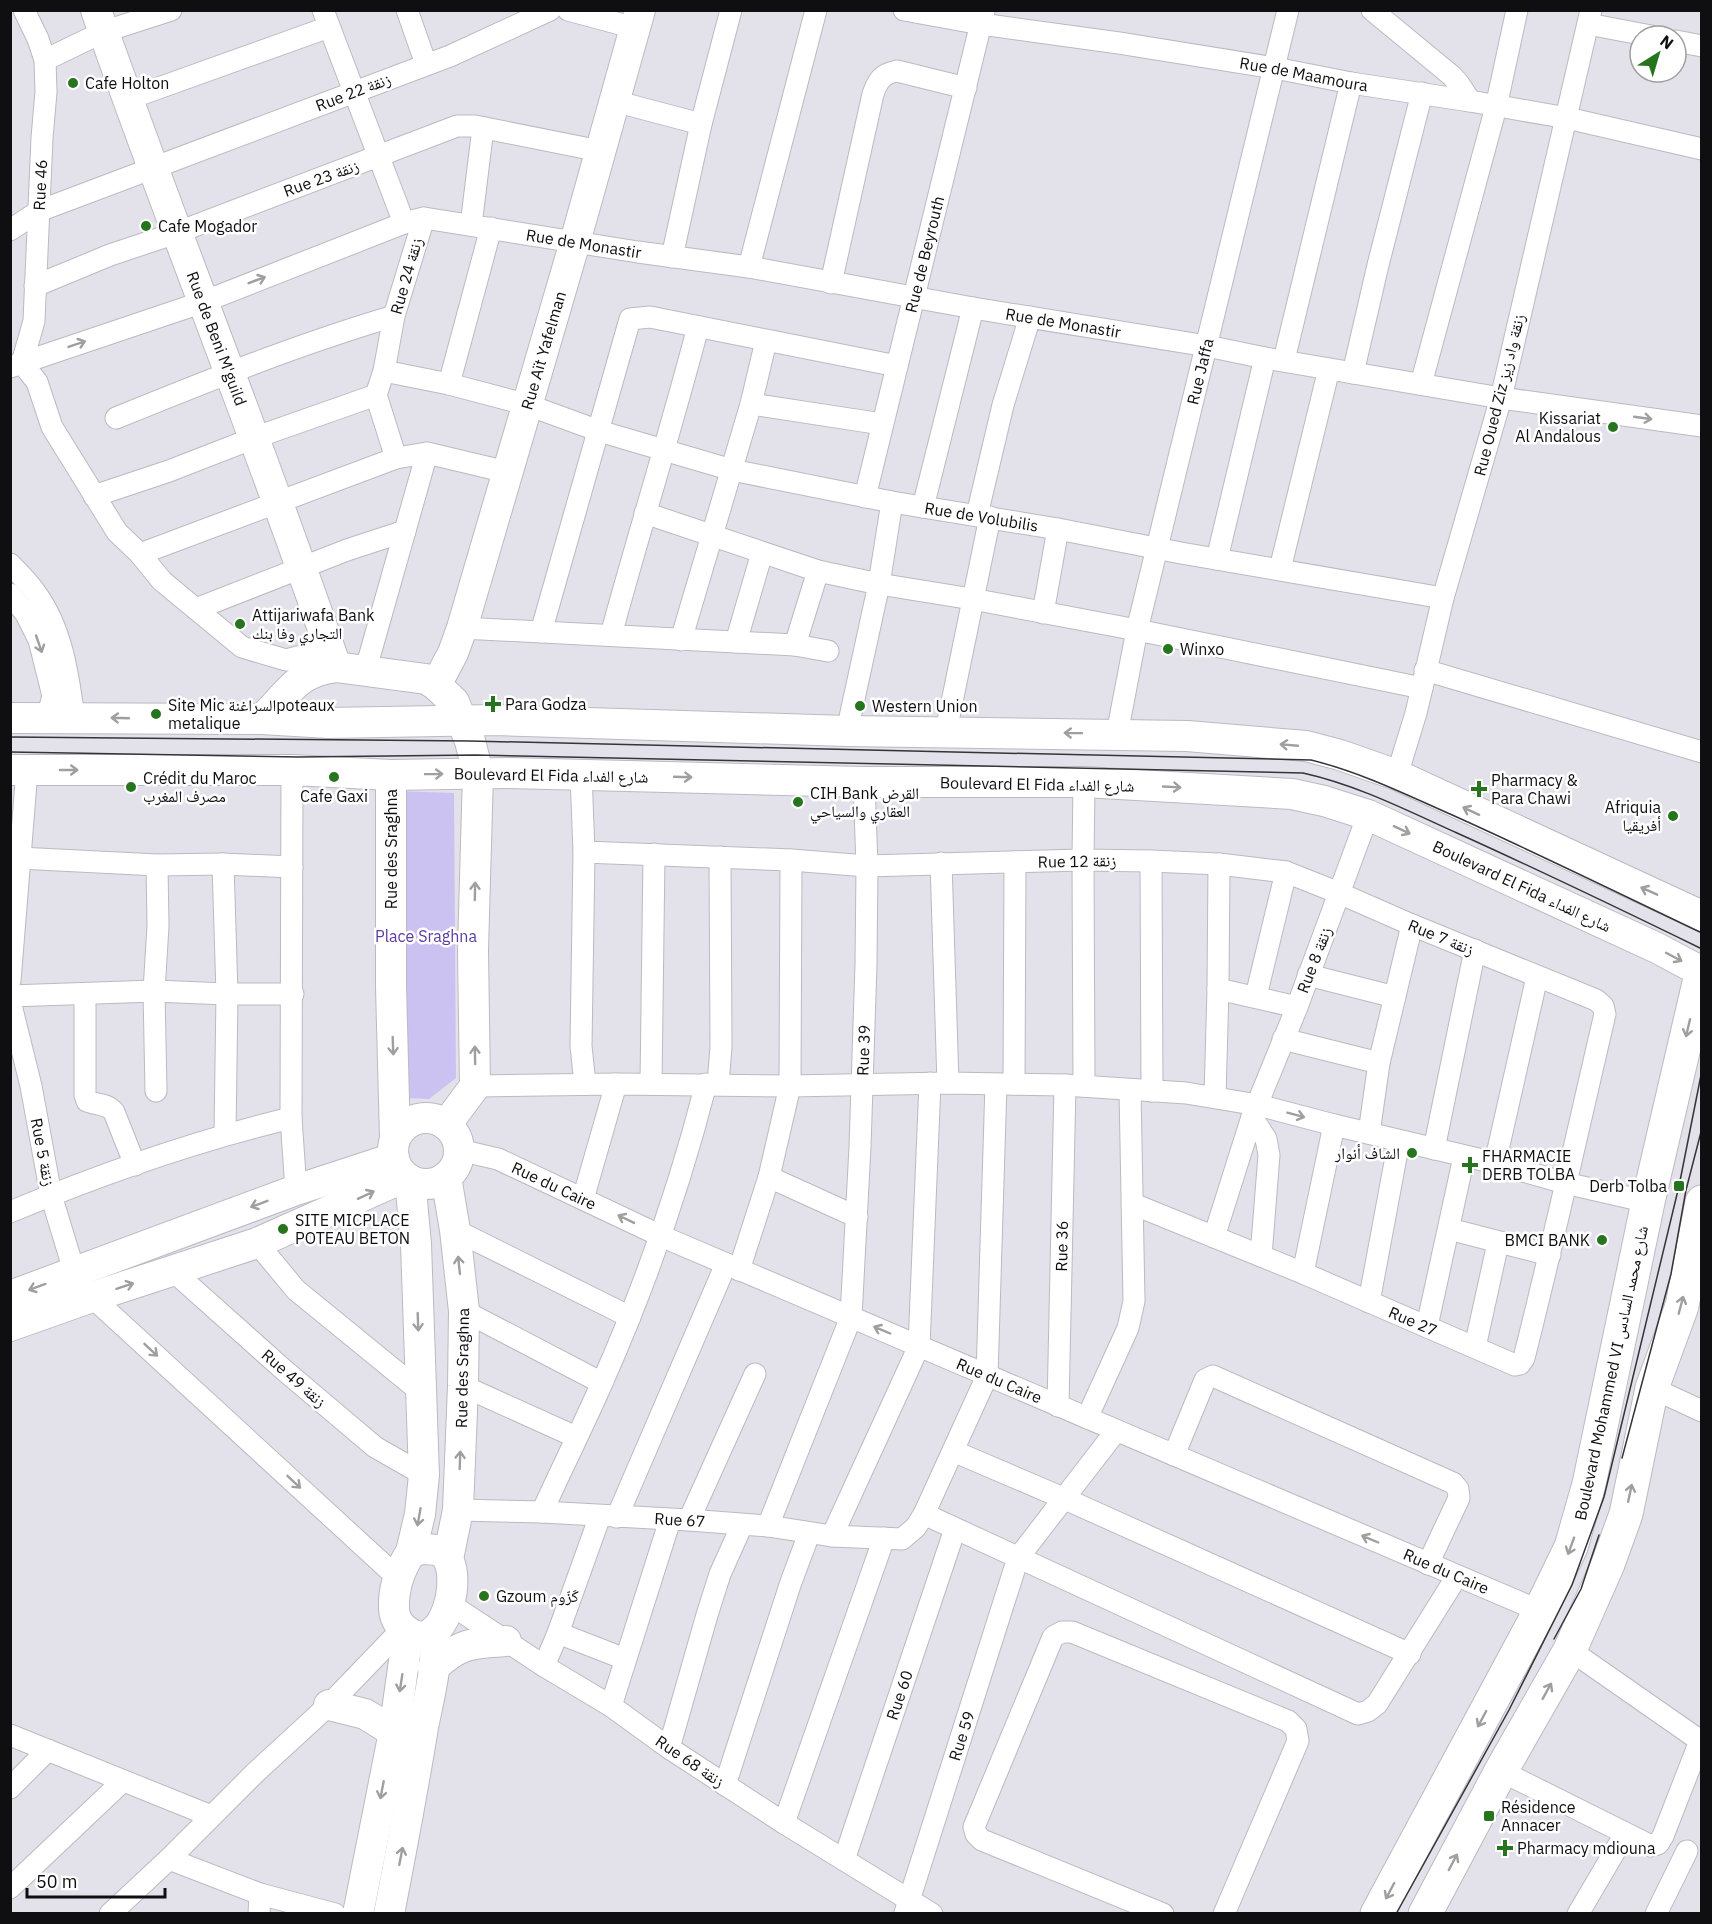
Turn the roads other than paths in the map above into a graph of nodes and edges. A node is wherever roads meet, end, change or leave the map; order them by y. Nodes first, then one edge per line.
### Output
1 (24, 10) edge
2 (171, 10) edge
3 (407, 10) edge
4 (550, 10) edge
5 (568, 10) edge
6 (731, 10) edge
7 (816, 10) edge
8 (904, 10) edge
9 (1288, 10) edge
10 (1372, 10) edge
11 (1511, 14) edge
12 (982, 17) edge
13 (1589, 17) edge
14 (326, 19) edge
15 (637, 20) edge
16 (100, 21) edge
17 (1628, 29) edge
18 (45, 60) junction
19 (426, 64) junction
20 (1275, 68) junction
21 (1351, 83) junction
22 (966, 88) junction
23 (354, 91) junction
24 (1422, 93) junction
25 (128, 99) junction
26 (614, 101) junction
27 (1470, 101) junction
28 (1496, 106) junction
29 (1567, 118) junction
30 (700, 124) junction
31 (475, 126) junction
32 (1701, 148) edge
33 (600, 151) junction
34 (379, 157) junction
35 (153, 167) junction
36 (39, 211) junction
37 (413, 220) junction
38 (481, 227) junction
39 (10, 230) edge
40 (176, 233) junction
41 (575, 242) junction
42 (672, 257) junction
43 (749, 267) junction
44 (831, 283) junction
45 (35, 286) junction
46 (915, 298) junction
47 (203, 302) junction
48 (973, 308) junction
49 (394, 316) junction
50 (1030, 317) junction
51 (698, 327) junction
52 (766, 341) junction
53 (1207, 345) junction
54 (1275, 359) junction
55 (16, 365) edge
56 (897, 366) junction
57 (1329, 369) junction
58 (384, 371) junction
59 (230, 372) junction
60 (1353, 373) junction
61 (448, 384) junction
62 (1421, 384) junction
63 (376, 395) junction
64 (1502, 398) junction
65 (751, 404) junction
66 (528, 405) junction
67 (116, 418) dead end
68 (882, 424) junction
69 (1701, 426) edge
70 (599, 431) junction
71 (254, 438) junction
72 (665, 450) junction
73 (427, 453) junction
74 (396, 458) junction
75 (732, 470) junction
76 (507, 472) junction
77 (94, 496) junction
78 (865, 497) junction
79 (278, 501) junction
80 (892, 502) junction
81 (923, 507) junction
82 (645, 513) junction
83 (983, 516) junction
84 (1058, 529) junction
85 (405, 531) junction
86 (711, 536) junction
87 (1157, 548) junction
88 (762, 553) junction
89 (140, 554) junction
90 (1217, 559) junction
91 (10, 564) edge
92 (300, 568) junction
93 (1280, 569) junction
94 (818, 571) junction
95 (879, 584) junction
96 (10, 594) edge
97 (1443, 598) junction
98 (972, 599) junction
99 (196, 609) junction
100 (1043, 613) junction
101 (462, 628) junction
102 (1137, 630) junction
103 (542, 632) junction
104 (611, 635) junction
105 (681, 640) junction
106 (736, 642) junction
107 (795, 645) junction
108 (828, 651) dead end
109 (333, 658) junction
110 (365, 672) junction
111 (1424, 679) junction
112 (436, 685) junction
113 (60, 717) junction
114 (10, 718) edge
115 (262, 719) junction
116 (462, 721) junction
117 (848, 731) junction
118 (946, 731) junction
119 (1117, 734) junction
120 (1701, 752) edge
121 (19, 770) edge
122 (292, 770) junction
123 (478, 773) junction
124 (581, 774) junction
125 (391, 775) junction
126 (1396, 775) junction
127 (864, 782) junction
128 (1084, 782) junction
129 (1368, 814) junction
130 (584, 852) junction
131 (654, 855) junction
132 (720, 857) junction
133 (20, 858) junction
134 (791, 860) junction
135 (1083, 860) junction
136 (1151, 861) junction
137 (1015, 862) junction
138 (941, 863) junction
139 (223, 864) junction
140 (1219, 864) junction
141 (157, 865) junction
142 (867, 866) junction
143 (292, 867) junction
144 (1286, 872) junction
145 (1339, 892) junction
146 (1701, 916) edge
147 (1412, 925) junction
148 (1475, 950) junction
149 (1701, 971) edge
150 (1308, 975) junction
151 (1537, 977) junction
152 (10, 981) edge
153 (1218, 989) junction
154 (154, 991) junction
155 (85, 994) junction
156 (227, 994) junction
157 (292, 994) junction
158 (10, 996) edge
159 (1256, 996) junction
160 (1395, 997) junction
161 (1596, 1000) joint
162 (10, 1001) edge
163 (1296, 1007) junction
164 (1283, 1039) junction
165 (1379, 1063) junction
166 (939, 1083) junction
167 (585, 1084) junction
168 (616, 1084) junction
169 (651, 1084) junction
170 (712, 1084) junction
171 (862, 1084) junction
172 (1005, 1084) junction
173 (475, 1086) junction
174 (790, 1086) junction
175 (1074, 1086) junction
176 (1130, 1090) junction
177 (156, 1091) dead end
178 (1152, 1091) junction
179 (1215, 1097) junction
180 (1255, 1111) junction
181 (291, 1118) junction
182 (1334, 1125) junction
183 (1369, 1133) junction
184 (225, 1134) junction
185 (453, 1137) junction
186 (1399, 1141) junction
187 (1434, 1149) junction
188 (1464, 1157) junction
189 (401, 1163) junction
190 (1495, 1163) junction
191 (135, 1165) junction
192 (446, 1177) junction
193 (769, 1177) junction
194 (1565, 1183) junction
195 (296, 1190) junction
196 (51, 1195) junction
197 (583, 1199) junction
198 (1648, 1202) junction
199 (1701, 1202) edge
200 (1133, 1204) junction
201 (10, 1212) edge
202 (857, 1217) junction
203 (1449, 1229) junction
204 (455, 1230) junction
205 (661, 1236) junction
206 (1214, 1237) junction
207 (257, 1243) junction
208 (1498, 1243) junction
209 (1550, 1255) junction
210 (1261, 1256) junction
211 (732, 1267) junction
212 (173, 1271) junction
213 (1303, 1273) junction
214 (83, 1285) junction
215 (10, 1296) edge
216 (1369, 1302) junction
217 (464, 1311) junction
218 (630, 1317) junction
219 (851, 1317) junction
220 (10, 1326) edge
221 (1426, 1326) junction
222 (919, 1346) junction
223 (1475, 1347) junction
224 (755, 1374) dead end
225 (987, 1376) junction
226 (602, 1383) junction
227 (463, 1386) junction
228 (1652, 1388) junction
229 (421, 1392) junction
230 (1058, 1406) junction
231 (1701, 1411) edge
232 (1087, 1418) junction
233 (1116, 1431) junction
234 (576, 1437) junction
235 (953, 1451) junction
236 (1174, 1455) junction
237 (423, 1474) junction
238 (1063, 1498) junction
239 (458, 1510) junction
240 (542, 1512) junction
241 (924, 1514) junction
242 (608, 1516) junction
243 (680, 1520) junction
244 (742, 1525) junction
245 (768, 1526) junction
246 (955, 1529) junction
247 (809, 1533) junction
248 (832, 1536) junction
249 (893, 1538) junction
250 (1018, 1558) junction
251 (448, 1559) junction
252 (1428, 1564) junction
253 (405, 1565) junction
254 (1457, 1576) junction
255 (450, 1604) junction
256 (1540, 1611) junction
257 (415, 1631) junction
258 (558, 1633) junction
259 (506, 1641) junction
260 (1570, 1650) junction
261 (1410, 1654) junction
262 (625, 1659) junction
263 (544, 1666) junction
264 (433, 1668) junction
265 (329, 1705) junction
266 (611, 1706) junction
267 (394, 1732) junction
268 (10, 1735) edge
269 (1701, 1742) edge
270 (669, 1748) junction
271 (48, 1750) junction
272 (1501, 1771) junction
273 (123, 1781) junction
274 (725, 1785) junction
275 (10, 1788) edge
276 (211, 1816) junction
277 (784, 1823) junction
278 (1625, 1834) junction
279 (1656, 1839) junction
280 (1694, 1857) edge
281 (169, 1859) junction
282 (844, 1860) junction
283 (10, 1888) edge
284 (260, 1904) edge
285 (907, 1907) edge
286 (1125, 1907) edge
287 (110, 1914) edge
288 (335, 1914) edge
289 (358, 1914) edge
290 (389, 1914) edge
291 (932, 1914) edge
292 (1162, 1914) edge
293 (1224, 1914) edge
294 (1377, 1914) edge
295 (1425, 1914) edge
296 (1578, 1914) edge
297 (1656, 1914) edge

1 - 18 street, Rue 46
2 - 16 street
3 - 19 street
4 - 19 street, Rue 22 زنقة
5 - 15 street
6 - 30 street
7 - 43 street
8 - 12 street, Rue de Maamoura
9 - 20 street, Rue Jaffa
10 - 27 street
11 - 28 street
12 - 20 street, Rue de Maamoura
12 - 22 street, Rue de Beyrouth
13 - 17 street
13 - 29 street, Rue Oued Ziz زنقة واد زيز
14 - 23 street
14 - 25 street
15 - 26 street, Rue Aït Yafelman
16 - 18 street
16 - 25 street, Rue de Beni M'guild
18 - 36 street, Rue 46
19 - 23 street, Rue 22 زنقة
20 - 21 street, Rue de Maamoura
20 - 53 street, Rue Jaffa
21 - 24 street, Rue de Maamoura
21 - 54 street
22 - 44 street
22 - 46 street, Rue de Beyrouth
23 - 34 street
23 - 35 street, Rue 22 زنقة
24 - 27 street, Rue de Maamoura
24 - 60 street
25 - 35 street, Rue de Beni M'guild
26 - 30 street
26 - 33 street, Rue Aït Yafelman
27 - 28 street, Rue de Maamoura
28 - 29 street, Rue de Maamoura
28 - 62 street
29 - 32 street, Rue de Maamoura
29 - 64 street, Rue Oued Ziz زنقة واد زيز
30 - 42 street
31 - 33 street
31 - 34 street, Rue 23 زنقة
31 - 38 street
33 - 41 street, Rue Aït Yafelman
34 - 37 street
34 - 40 street, Rue 23 زنقة
35 - 36 street, Rue 22 زنقة
35 - 40 street, Rue de Beni M'guild
36 - 39 street, Rue 22 زنقة
36 - 45 street, Rue 46
37 - 38 street, Rue de Monastir
47 -> 37 street, Rue 24 زنقة
37 - 49 street, Rue 24 زنقة
38 - 41 street, Rue de Monastir
38 - 61 street
40 - 45 street, Rue 23 زنقة
40 - 47 street, Rue de Beni M'guild
41 - 42 street, Rue de Monastir
41 - 66 street, Rue Aït Yafelman
42 - 43 street, Rue de Monastir
43 - 44 street, Rue de Monastir
44 - 46 street, Rue de Monastir
45 - 55 street, Rue 46
46 - 48 street, Rue de Monastir
46 - 56 street, Rue de Beyrouth
55 -> 47 street, Rue 24 زنقة
47 - 59 street, Rue de Beni M'guild
48 - 50 street, Rue de Monastir
48 - 81 street
49 - 58 street, Rue 24 زنقة
49 - 59 street
50 - 53 street, Rue de Monastir
50 - 83 street
51 - 52 street
51 - 70 street
51 - 72 street
52 - 56 street
52 - 65 street
53 - 54 street, Rue de Monastir
53 - 87 street, Rue Jaffa
54 - 57 street, Rue de Monastir
54 - 90 street
55 - 77 street
56 - 68 street, Rue de Beyrouth
57 - 60 street, Rue de Monastir
57 - 93 street
58 - 61 street, Rue de Volubilis
58 - 63 street, Rue 24 زنقة
59 - 67 street
59 - 71 street, Rue de Beni M'guild
60 - 62 street, Rue de Monastir
61 - 66 street, Rue de Volubilis
62 - 64 street, Rue de Monastir
63 - 71 street
63 - 74 street
64 -> 69 street, Rue de Monastir
64 - 97 street, Rue Oued Ziz زنقة واد زيز
65 - 68 street
65 - 75 street
66 - 70 street, Rue de Volubilis
66 - 76 street, Rue Aït Yafelman
68 - 78 street, Rue de Beyrouth
70 - 72 street, Rue de Volubilis
70 - 103 street
71 - 77 street
71 - 79 street, Rue de Beni M'guild
72 - 75 street, Rue de Volubilis
72 - 82 street
73 - 74 street
73 - 76 street
73 - 85 street
74 - 79 street
75 - 78 street, Rue de Volubilis
75 - 86 street
76 - 101 street, Rue Aït Yafelman
77 - 89 street
78 - 80 street, Rue de Volubilis
79 - 89 street
79 - 92 street, Rue de Beni M'guild
80 - 81 street, Rue de Volubilis
80 - 95 street
81 - 83 street, Rue de Volubilis
82 - 86 street
82 - 104 street
83 - 84 street, Rue de Volubilis
83 - 98 street
84 - 87 street, Rue de Volubilis
84 - 100 street
85 - 92 street
85 - 110 street
86 - 88 street
86 - 105 street
87 - 90 street, Rue de Volubilis
87 - 102 street, Rue Jaffa
88 - 94 street
88 - 106 street
89 - 99 street
90 - 93 street, Rue de Volubilis
91 - 113 street
92 - 99 street
92 - 109 street, Rue de Beni M'guild
93 - 97 street, Rue de Volubilis
94 - 95 street
94 - 107 street
95 - 98 street
95 - 117 street
96 -> 113 street
97 - 111 street, Rue Oued Ziz زنقة واد زيز
98 - 100 street
98 - 118 street
99 - 109 street
100 - 102 street
101 - 103 street
101 - 112 street, Rue Aït Yafelman
102 - 111 street
102 - 119 street, Rue Jaffa
103 - 104 street
104 - 105 street
105 - 106 street
106 - 107 street
107 - 108 street
109 - 110 street
109 - 115 street
110 - 112 street
111 - 120 street
111 - 126 street, Rue Oued Ziz زنقة واد زيز
112 - 116 street
113 - 114 street
115 -> 113 street
115 - 116 street
116 - 117 street
116 - 123 street
117 - 118 street
119 -> 118 street
126 -> 119 street
121 -> 122 street, Boulevard El Fida شارع الفداء
121 - 133 street
122 - 125 street, Boulevard El Fida شارع الفداء
122 - 143 street
123 - 124 street, Boulevard El Fida شارع الفداء
125 -> 123 street, Boulevard El Fida شارع الفداء
173 -> 123 street
124 -> 127 street, Boulevard El Fida شارع الفداء
124 - 130 street
125 -> 189 street, Rue des Sraghna
146 -> 126 street
127 - 128 street, Boulevard El Fida شارع الفداء
127 - 142 street, Rue 39
128 -> 129 street, Boulevard El Fida شارع الفداء
128 - 135 street, Rue 36
129 - 145 street, Rue 8 زنقة
129 -> 149 street, Boulevard El Fida شارع الفداء
130 - 131 street, Rue 12 زنقة
130 - 167 street
131 - 132 street, Rue 12 زنقة
131 - 169 street
132 - 134 street, Rue 12 زنقة
132 - 170 street
133 - 141 street
133 - 152 street
134 - 142 street, Rue 12 زنقة
134 - 174 street
135 - 136 street, Rue 12 زنقة
135 - 137 street, Rue 12 زنقة
135 - 175 street, Rue 36
136 - 140 street, Rue 12 زنقة
136 - 178 street
137 - 138 street, Rue 12 زنقة
137 - 172 street
138 - 142 street, Rue 12 زنقة
138 - 166 street
139 - 141 street
139 - 143 street
139 - 156 street
140 - 144 street, Rue 12 زنقة
140 - 153 street
141 - 154 street
142 - 171 street, Rue 39
143 - 157 street
144 - 145 street, Rue 7 زنقة
144 - 159 street
145 - 147 street, Rue 7 زنقة
145 - 150 street, Rue 8 زنقة
147 - 148 street, Rue 7 زنقة
147 - 160 street
148 - 151 street, Rue 7 زنقة
148 - 187 street
149 -> 198 main road, Boulevard Mohammed VI شارع محمد السادس
150 - 160 street
150 - 163 street, Rue 8 زنقة
151 - 161 street, Rue 7 زنقة
151 - 190 street
153 - 159 street
153 - 179 street
154 - 155 street
154 - 156 street
154 - 177 street
155 - 158 street
155 - 191 street
156 - 157 street
156 - 184 street
157 - 181 street
159 - 163 street
160 - 165 street
161 - 194 street, Rue 27
162 - 196 street, Rue 5 زنقة
163 - 164 street, Rue 8 زنقة
164 - 165 street
164 - 180 street, Rue 8 زنقة
165 - 183 street
166 - 171 street
166 - 172 street
166 - 222 street
167 - 168 street
167 - 173 street
168 - 169 street
168 - 197 street
169 - 170 street
170 - 174 street
170 - 205 street
171 - 174 street
171 - 202 street, Rue 39
172 - 175 street
172 - 225 street
173 - 185 street
174 - 193 street
175 - 176 street
175 - 230 street, Rue 36
176 - 178 street
176 - 200 street
178 - 179 street
179 - 180 street
180 -> 182 street
180 - 206 street, Rue 8 زنقة
180 - 210 street
181 - 184 street
181 - 195 street
182 - 183 street
182 - 213 street
183 - 186 street
184 - 191 street
185 - 189 street
185 - 192 street
185 - 197 street, Rue du Caire
186 - 187 street
186 - 216 street
187 - 188 street
188 - 190 street
188 - 203 street
189 - 192 street
189 - 195 street
207 -> 189 street
189 -> 229 street, Rue des Sraghna
190 - 194 street
191 - 196 street
192 - 204 street, Rue des Sraghna
193 - 202 street
193 - 211 street
194 - 198 street
194 - 209 street, Rue 27
195 -> 214 street
196 - 201 street
196 - 214 street, Rue 5 زنقة
205 -> 197 street, Rue du Caire
198 -> 256 main road, Boulevard Mohammed VI شارع محمد السادس
228 -> 199 main road
200 - 206 street, Rue 27
200 - 232 street
202 - 219 street, Rue 39
203 - 208 street
203 - 221 street
217 -> 204 street, Rue des Sraghna
204 - 218 street
205 - 211 street, Rue du Caire
205 - 218 street
206 - 210 street, Rue 27
207 - 212 street
207 - 229 street
208 - 209 street
208 - 223 street
209 - 223 street, Rue 27
210 - 213 street, Rue 27
211 - 219 street, Rue du Caire
211 - 242 street
214 -> 212 street
212 - 237 street, Rue 49 زنقة
213 - 216 street, Rue 27
214 -> 215 street
214 - 220 street
214 -> 253 street
216 - 221 street, Rue 27
217 - 226 street
217 - 227 street, Rue des Sraghna
218 - 226 street
222 -> 219 street, Rue du Caire
219 - 245 street, Rue 39
221 - 223 street, Rue 27
222 - 225 street, Rue du Caire
222 - 248 street
224 - 243 street
225 - 230 street, Rue du Caire
225 - 235 street
226 - 234 street
227 - 234 street
239 -> 227 street, Rue des Sraghna
228 - 231 street
260 -> 228 main road
229 - 237 street, Rue des Sraghna
230 - 232 street, Rue du Caire
232 - 233 street, Rue du Caire
233 - 236 street, Rue du Caire
233 - 238 street, Rue 59
234 - 240 street
235 - 238 street
235 - 241 street
252 -> 236 street, Rue du Caire
236 - 252 street
237 -> 253 street, Rue des Sraghna
238 - 250 street, Rue 59
238 - 261 street
239 - 240 street, Rue 67
239 - 251 street, Rue des Sraghna
240 - 242 street, Rue 67
241 - 246 street
241 - 249 street
242 - 243 street, Rue 67
242 - 258 street
243 - 244 street, Rue 67
243 - 262 street
244 - 245 street, Rue 67
244 - 270 street
245 - 247 street, Rue 67
246 - 250 street
246 - 282 street, Rue 60
247 - 248 street, Rue 67
247 - 274 street
248 - 249 street, Rue 67
249 - 277 street
250 - 261 street
250 - 285 street, Rue 59
251 - 253 street
251 - 255 street
252 - 254 street, Rue du Caire
253 - 257 street
254 - 256 street, Rue du Caire
254 - 261 street
255 - 257 street
255 - 259 street, Rue 68 زنقة
256 -> 294 main road, Boulevard Mohammed VI شارع محمد السادس
257 - 264 street
257 - 265 street
257 -> 267 street
258 - 262 street
258 - 263 street
259 - 263 street, Rue 68 زنقة
259 - 264 street
260 - 269 street
272 -> 260 main road
262 - 266 street
263 - 266 street, Rue 68 زنقة
290 -> 264 street
265 - 267 street
265 - 276 street
266 - 270 street, Rue 68 زنقة
267 -> 289 street
268 - 271 street
269 - 279 street
270 - 274 street, Rue 68 زنقة
271 - 273 street
271 - 275 street
272 - 278 street
295 -> 272 main road
273 - 276 street
273 - 283 street
274 - 277 street, Rue 68 زنقة
276 - 281 street
277 - 282 street, Rue 68 زنقة
278 - 279 street
278 - 296 street
279 - 280 street
280 - 297 street
281 - 284 street
281 - 287 street
282 - 285 street, Rue 68 زنقة
284 - 288 street
285 - 291 street, Rue 68 زنقة
286 - 292 street
286 - 293 street

